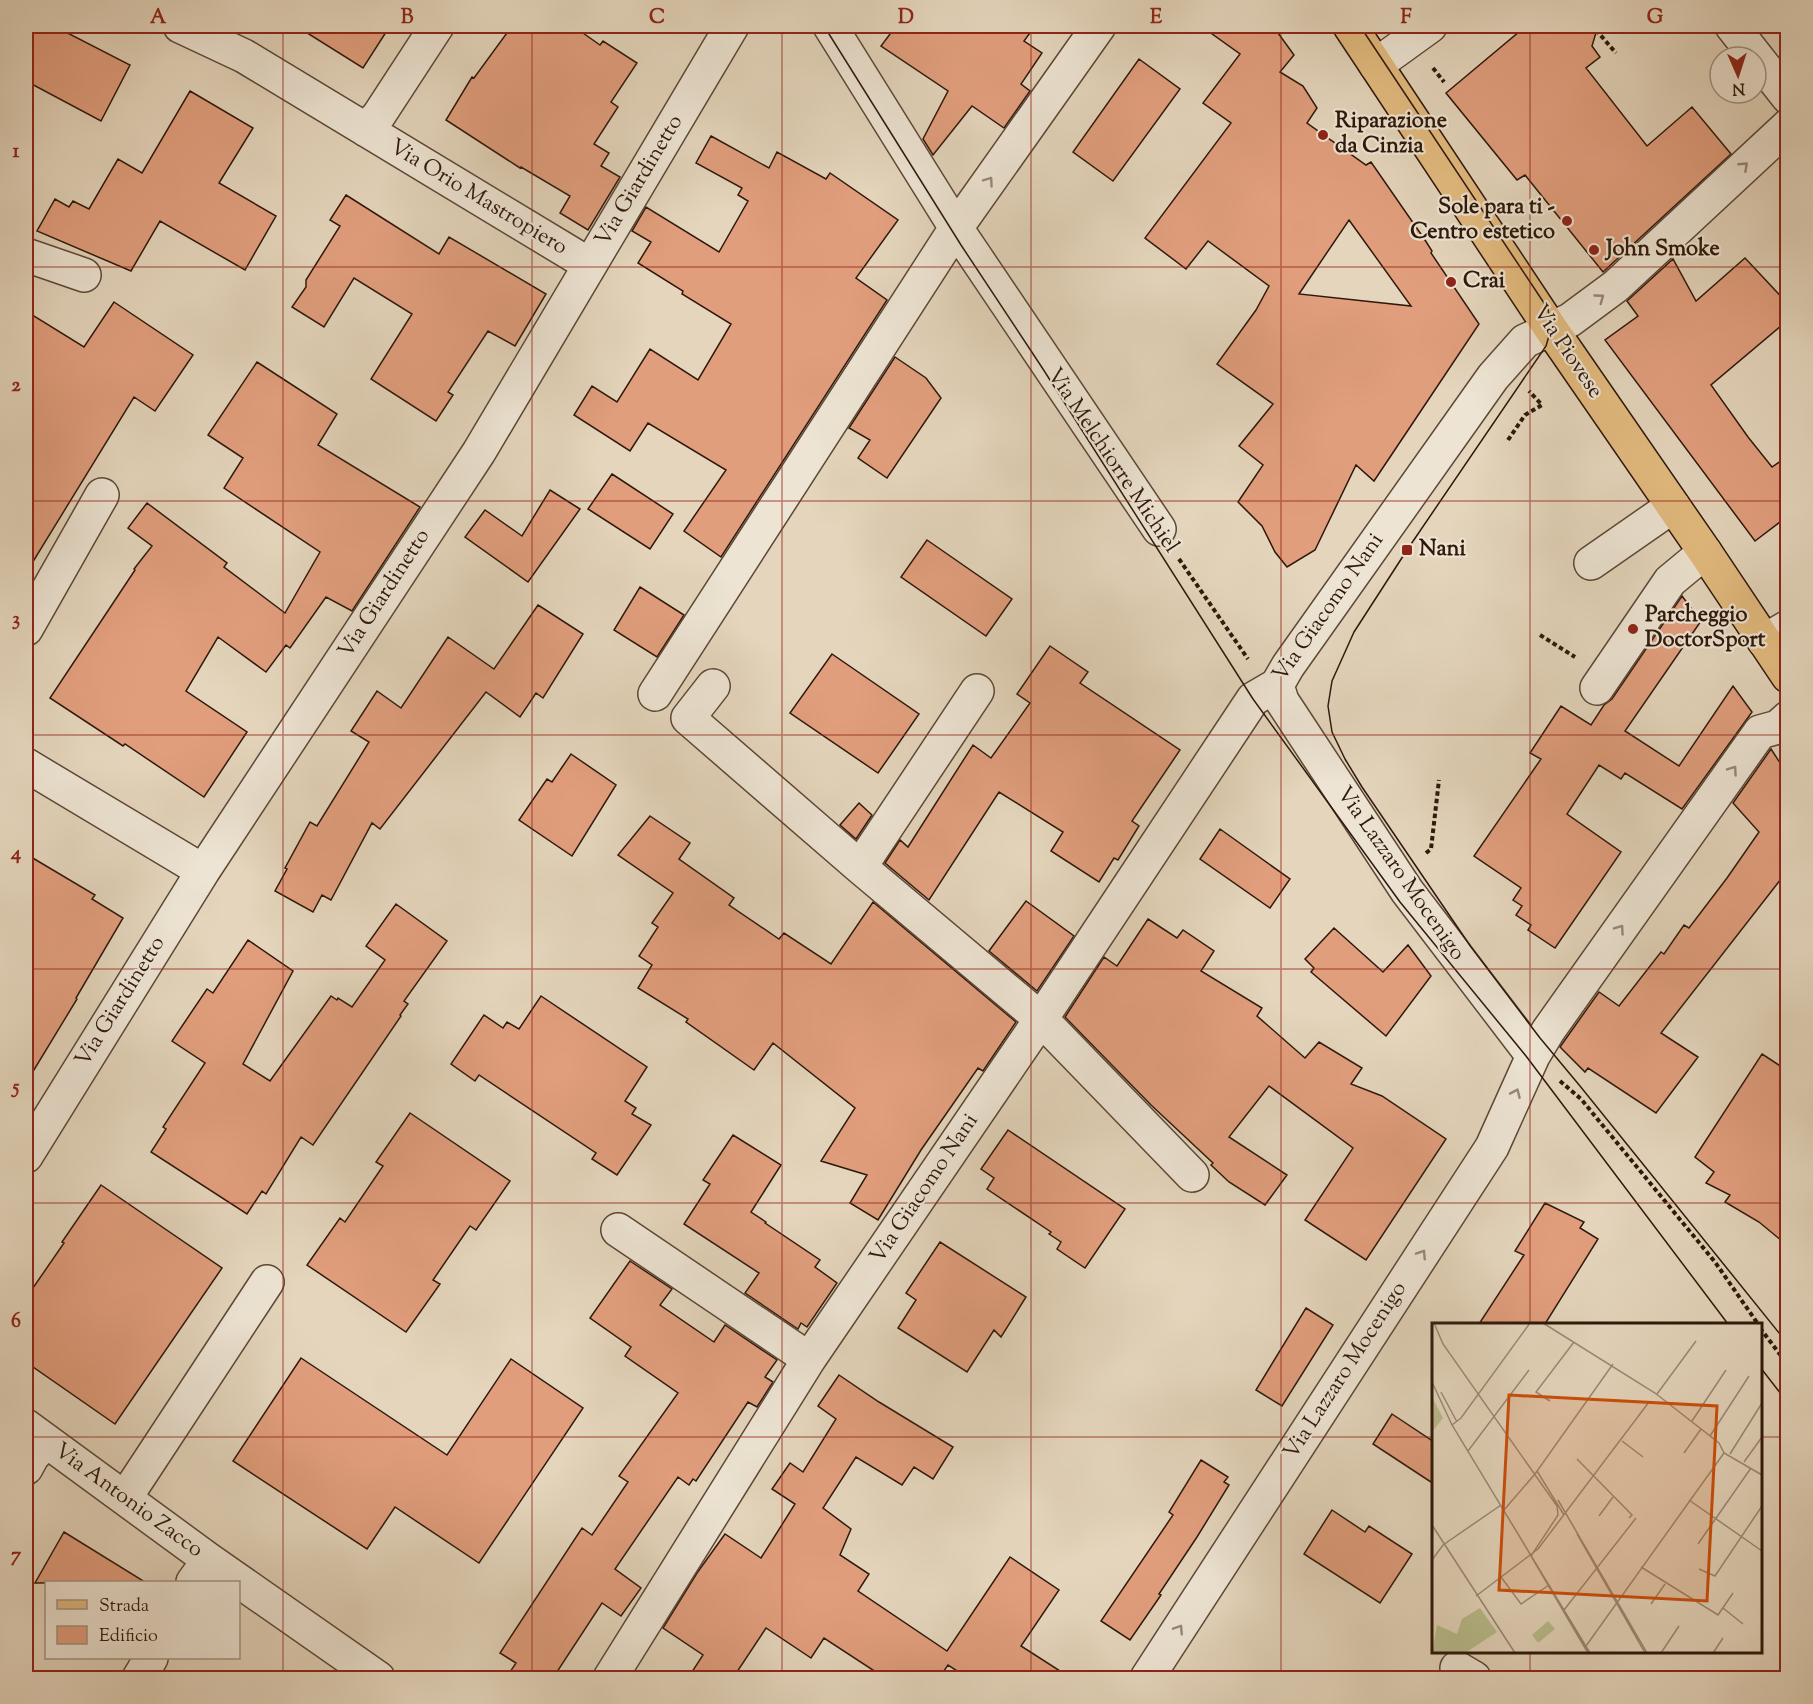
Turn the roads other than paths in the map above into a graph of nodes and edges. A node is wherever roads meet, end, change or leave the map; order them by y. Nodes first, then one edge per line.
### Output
1 (180, 26) edge
2 (437, 26) edge
3 (732, 26) edge
4 (830, 26) edge
5 (1099, 26) edge
6 (1350, 26) edge
7 (1430, 26) edge
8 (1732, 26) edge
9 (1376, 65) junction
10 (1788, 98) edge
11 (1788, 126) edge
12 (366, 130) junction
13 (956, 228) junction
14 (26, 255) edge
15 (590, 265) junction
16 (84, 274) dead end
17 (1551, 329) junction
18 (102, 495) dead end
19 (1673, 506) junction
20 (1159, 530) road end
21 (1705, 552) junction
22 (1591, 562) dead end
23 (26, 629) edge
24 (1776, 634) edge
25 (1788, 676) edge
26 (1277, 685) junction
27 (713, 686) dead end
28 (1597, 688) dead end
29 (977, 691) dead end
30 (654, 694) dead end
31 (1788, 718) edge
32 (26, 765) edge
33 (860, 867) junction
34 (202, 871) junction
35 (1041, 1019) junction
36 (1533, 1056) junction
37 (26, 1156) edge
38 (1192, 1174) dead end
39 (618, 1230) dead end
40 (267, 1282) dead end
41 (808, 1359) junction
42 (36, 1433) edge
43 (26, 1468) edge
44 (125, 1497) junction
45 (201, 1571) edge
46 (218, 1581) edge
47 (240, 1595) edge
48 (150, 1659) edge
49 (140, 1678) edge
50 (378, 1678) edge
51 (610, 1678) edge
52 (1147, 1678) edge

1 - 12 street, Via Orio Mastropiero
2 - 12 street, Via Orio Mastropiero
3 - 15 street, Via Giardinetto
4 - 13 street
13 -> 5 street
6 - 9 main road, Via Piovese
7 - 9 street
8 - 10 street
9 - 17 main road, Via Piovese
17 -> 11 street, Via Giacomo Nani
12 - 15 street, Via Orio Mastropiero
13 - 20 street, Via Melchiorre Michiel
13 - 30 street
14 - 16 street
15 - 34 street, Via Giardinetto
17 - 19 main road, Via Piovese
17 - 26 street, Via Giacomo Nani
18 - 23 street
19 - 21 main road, Via Piovese
19 - 22 street
21 - 24 main road, Via Piovese
21 - 28 street
24 - 25 main road, Via Piovese
26 - 35 street, Via Giacomo Nani
26 - 36 street, Via Lazzaro Mocenigo
27 - 33 street
29 - 33 street
36 -> 31 street, Via Lazzaro Mocenigo
32 - 34 street
33 - 35 street
34 - 37 street, Via Giardinetto
35 - 38 street
35 - 41 street, Via Giacomo Nani
52 -> 36 street, Via Lazzaro Mocenigo
39 - 41 street
40 - 44 street
41 - 51 street, Via Giacomo Nani
42 - 43 street
42 - 44 street, Via Antonio Zacco
44 - 45 street, Via Antonio Zacco
45 - 46 street, Via Antonio Zacco
47 - 50 street, Via Antonio Zacco
48 - 49 street

